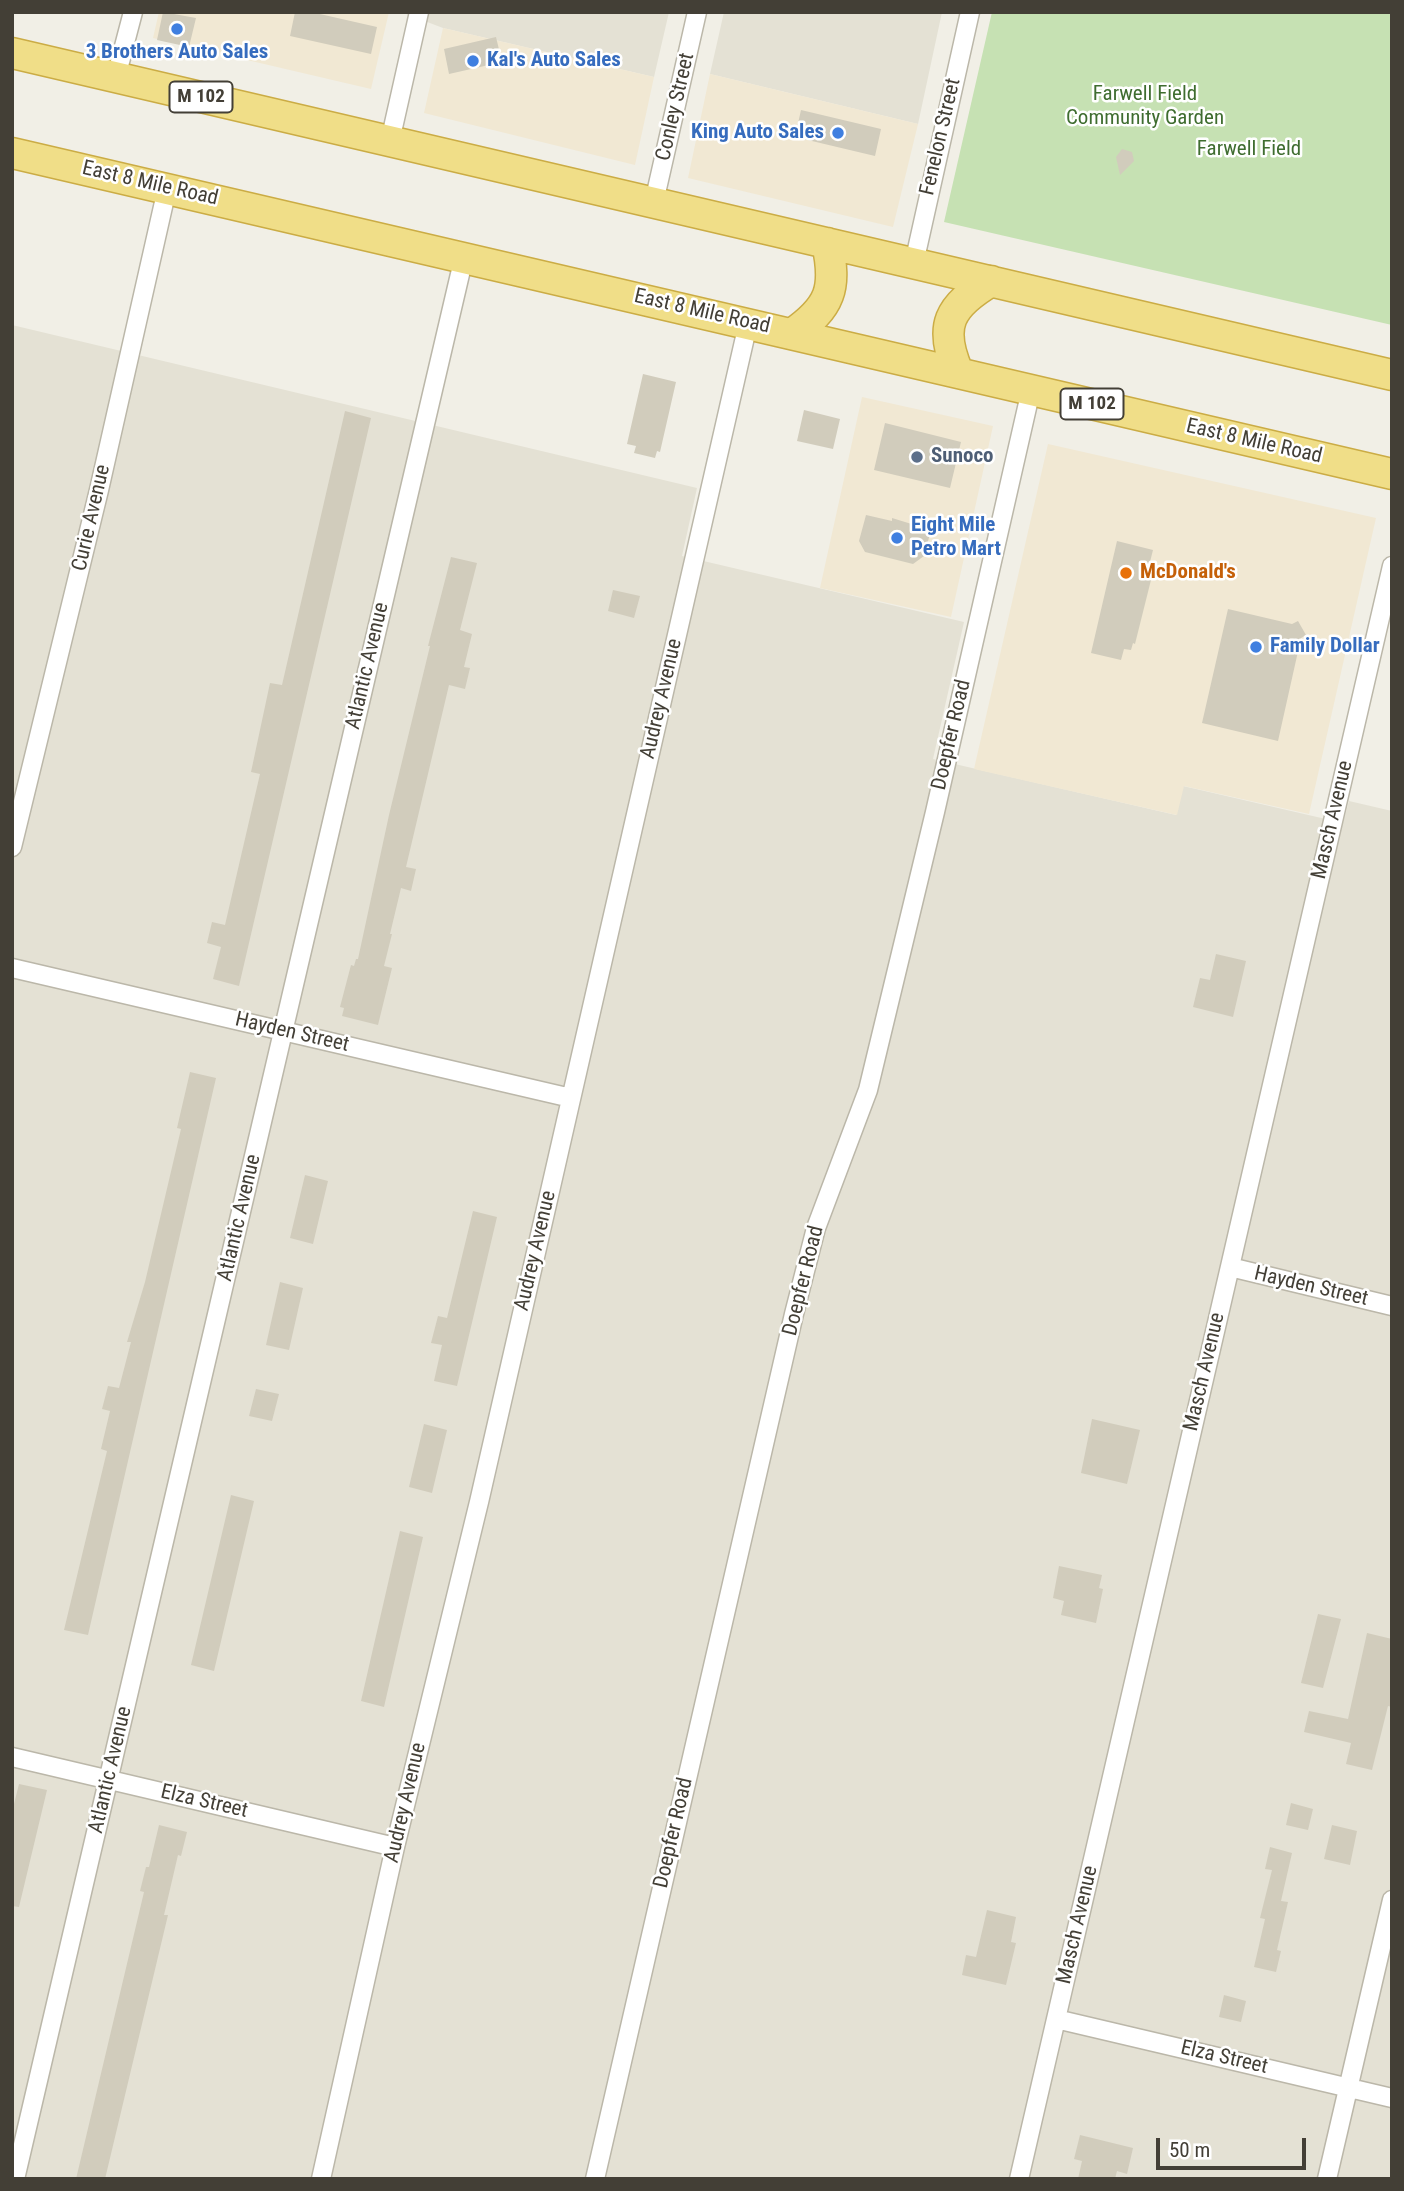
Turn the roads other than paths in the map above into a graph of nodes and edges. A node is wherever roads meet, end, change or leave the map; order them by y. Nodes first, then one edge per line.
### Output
1 (133, 12) edge
2 (419, 12) edge
3 (698, 12) edge
4 (970, 12) edge
5 (12, 53) edge
6 (116, 77) junction
7 (390, 141) junction
8 (12, 152) edge
9 (167, 188) junction
10 (654, 202) junction
11 (827, 243) junction
12 (464, 257) junction
13 (914, 263) junction
14 (991, 281) junction
15 (748, 324) junction
16 (792, 334) junction
17 (958, 372) junction
18 (1392, 375) edge
19 (1031, 390) junction
20 (1392, 474) edge
21 (1392, 566) edge
22 (12, 847) edge
23 (12, 968) edge
24 (284, 1031) junction
25 (571, 1098) junction
26 (1230, 1267) junction
27 (1392, 1306) edge
28 (12, 1757) edge
29 (108, 1779) junction
30 (395, 1847) junction
31 (1392, 1899) edge
32 (1056, 2019) junction
33 (1348, 2087) junction
34 (1392, 2098) edge
35 (15, 2179) edge
36 (321, 2179) edge
37 (594, 2179) edge
38 (1019, 2179) edge
39 (1327, 2179) edge

1 - 6 street
2 - 7 street
3 - 10 street, Conley Street
4 - 13 street, Fenelon Street
5 - 6 highway, M 102
6 - 7 highway, M 102
7 - 10 highway, M 102
8 - 9 highway, East 8 Mile Road / M 102
9 - 12 highway, East 8 Mile Road / M 102
9 - 22 street, Curie Avenue
10 - 11 highway, M 102
11 - 13 highway, M 102
11 - 16 highway
12 - 15 highway, East 8 Mile Road / M 102
12 - 24 street, Atlantic Avenue
13 - 14 highway, M 102
14 - 17 highway
14 - 18 highway, M 102
15 - 16 highway, East 8 Mile Road / M 102
15 - 25 street, Audrey Avenue
16 - 17 highway, East 8 Mile Road / M 102
17 - 19 highway, East 8 Mile Road / M 102
19 - 20 highway, East 8 Mile Road / M 102
19 - 37 street, Doepfer Road
21 - 26 street, Masch Avenue
23 - 24 street, Hayden Street
24 - 25 street, Hayden Street
24 - 29 street, Atlantic Avenue
25 - 30 street, Audrey Avenue
26 - 27 street, Hayden Street
26 - 32 street, Masch Avenue
28 - 29 street, Elza Street
29 - 30 street, Elza Street
29 - 35 street, Atlantic Avenue
30 - 36 street, Audrey Avenue
31 - 33 street
32 - 33 street, Elza Street
32 - 38 street, Masch Avenue
33 - 34 street, Elza Street
33 - 39 street

